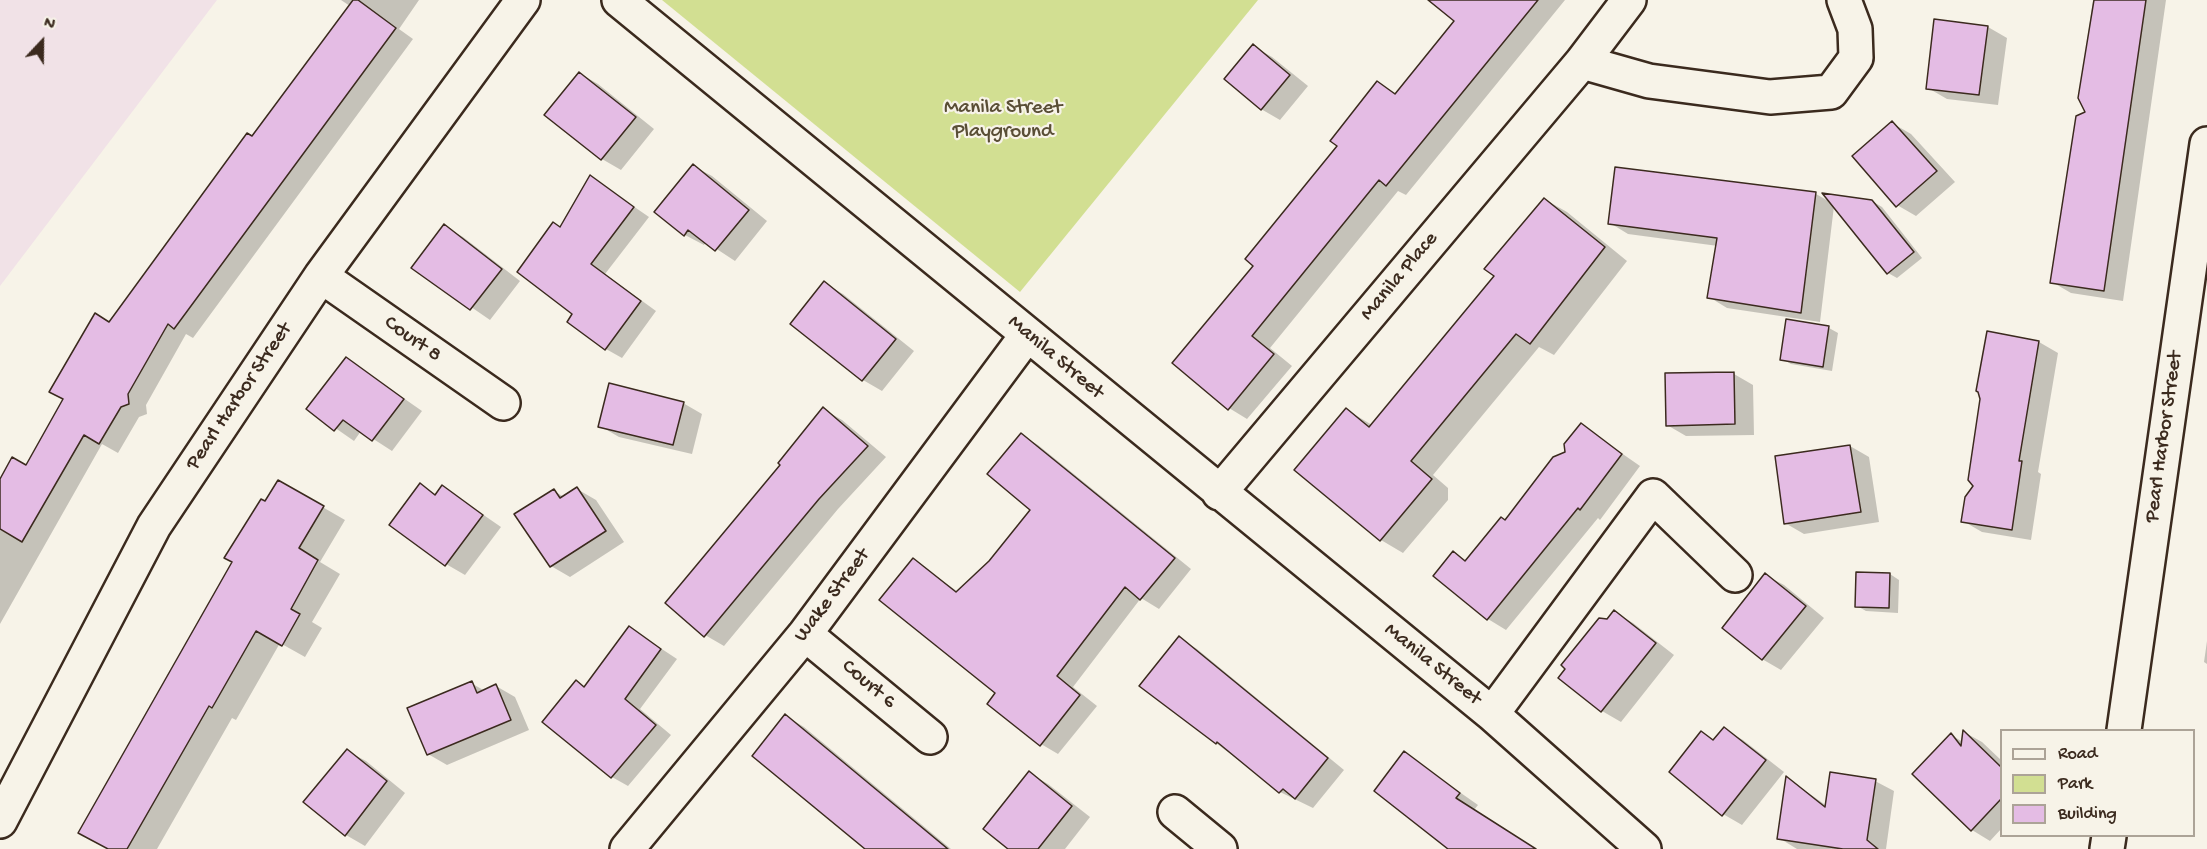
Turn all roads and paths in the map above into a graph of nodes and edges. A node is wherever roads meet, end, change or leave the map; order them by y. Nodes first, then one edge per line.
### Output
1 (523, 0) edge
2 (619, 0) edge
3 (1629, 0) edge
4 (1845, 0) edge
5 (1582, 62) junction
6 (2207, 144) edge
7 (321, 276) junction
8 (1027, 335) junction
9 (503, 403) dead end
10 (1219, 493) junction
11 (1735, 575) dead end
12 (805, 634) junction
13 (1492, 714) junction
14 (2124, 729) edge
15 (930, 737) dead end
16 (1175, 812) dead end
17 (0, 821) edge
18 (627, 849) edge
19 (1220, 849) edge
20 (1644, 849) edge

1 - 7 street, Pearl Harbor Street
2 - 8 street, Manila Street
3 - 5 street, Manila Place
4 - 5 street
5 - 10 street, Manila Place
6 - 14 street, Pearl Harbor Street
7 - 9 street, Court 8
7 - 17 street, Pearl Harbor Street
8 - 10 street, Manila Street
8 - 12 street, Wake Street
10 - 13 street, Manila Street
11 - 13 street, Manila Street
12 - 15 street, Court 6
12 - 18 street, Wake Street
13 - 20 street, Manila Street
16 - 19 street

